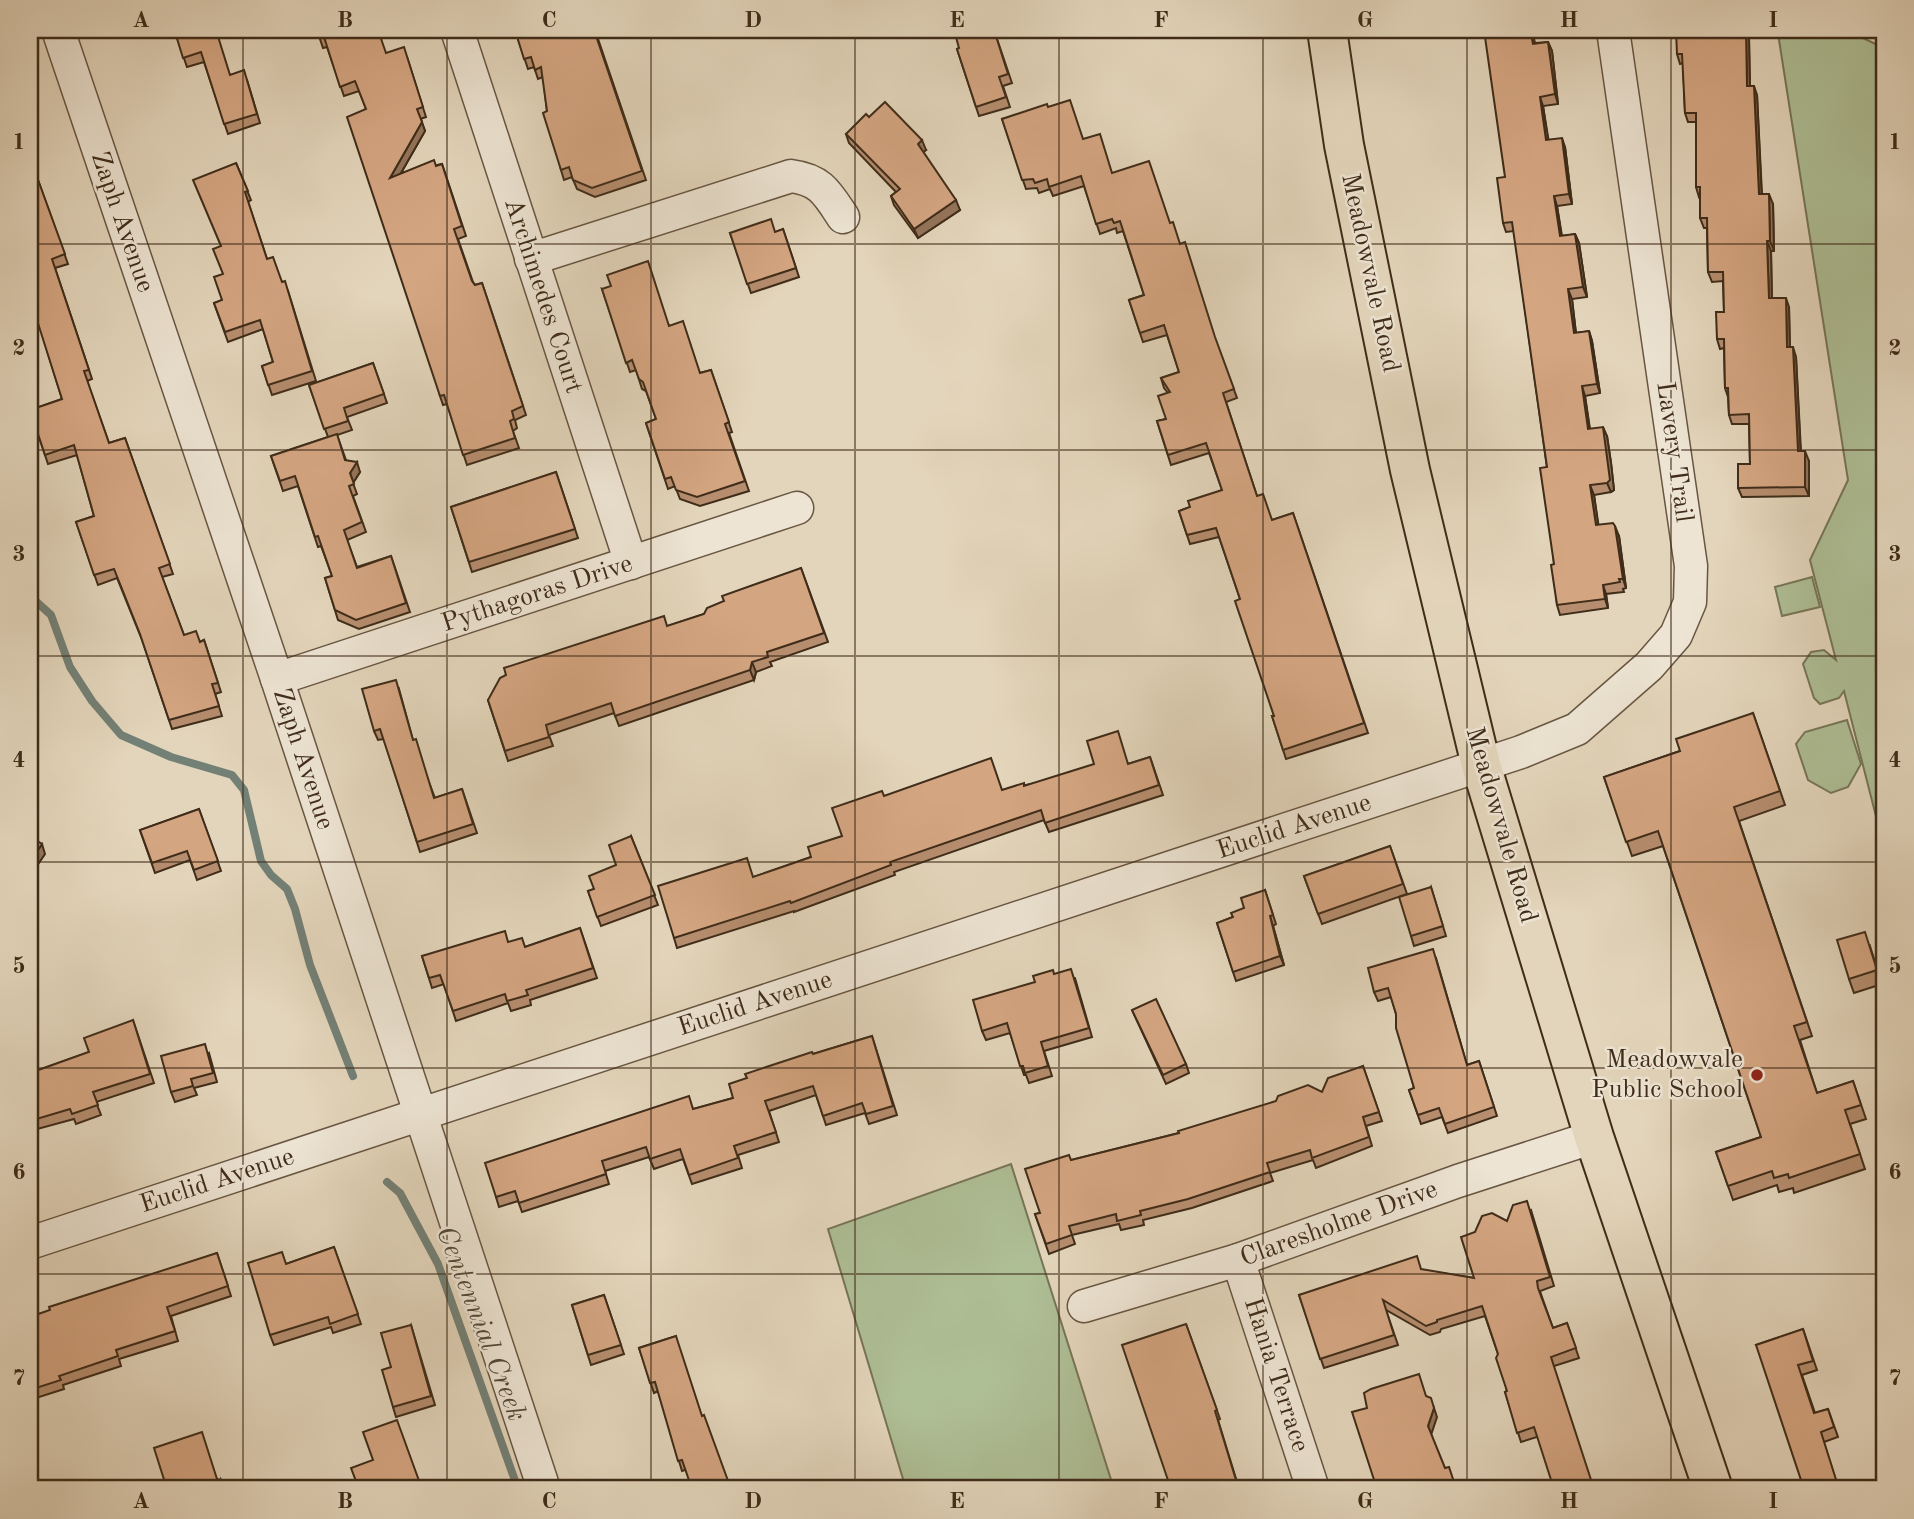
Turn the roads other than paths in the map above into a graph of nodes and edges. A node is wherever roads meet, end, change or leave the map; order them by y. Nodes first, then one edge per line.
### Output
1 (58, 30) edge
2 (457, 30) edge
3 (1304, 30) edge
4 (1327, 30) edge
5 (1612, 30) edge
6 (1344, 145) junction
7 (843, 217) dead end
8 (531, 259) junction
9 (797, 508) dead end
10 (631, 563) junction
11 (277, 679) junction
12 (1481, 765) junction
13 (419, 1115) junction
14 (1594, 1137) junction
15 (30, 1242) edge
16 (1238, 1260) junction
17 (1084, 1306) dead end
18 (544, 1489) edge
19 (1313, 1489) edge
20 (1713, 1489) edge

1 - 11 street, Zaph Avenue
2 - 8 street, Archimedes Court
3 - 6 main road, Meadowvale Road
4 - 6 main road, Meadowvale Road
5 - 12 street, Lavery Trail
6 - 12 main road, Meadowvale Road
7 - 8 street
8 - 10 street, Archimedes Court
9 - 10 street, Pythagoras Drive
10 - 11 street, Pythagoras Drive
11 - 13 street, Zaph Avenue
12 - 13 street, Euclid Avenue
12 - 14 main road, Meadowvale Road
13 - 15 street, Euclid Avenue
13 - 18 street, Zaph Avenue
14 - 16 street, Claresholme Drive
14 - 20 main road, Meadowvale Road
16 - 17 street, Claresholme Drive
16 - 19 street, Hania Terrace

